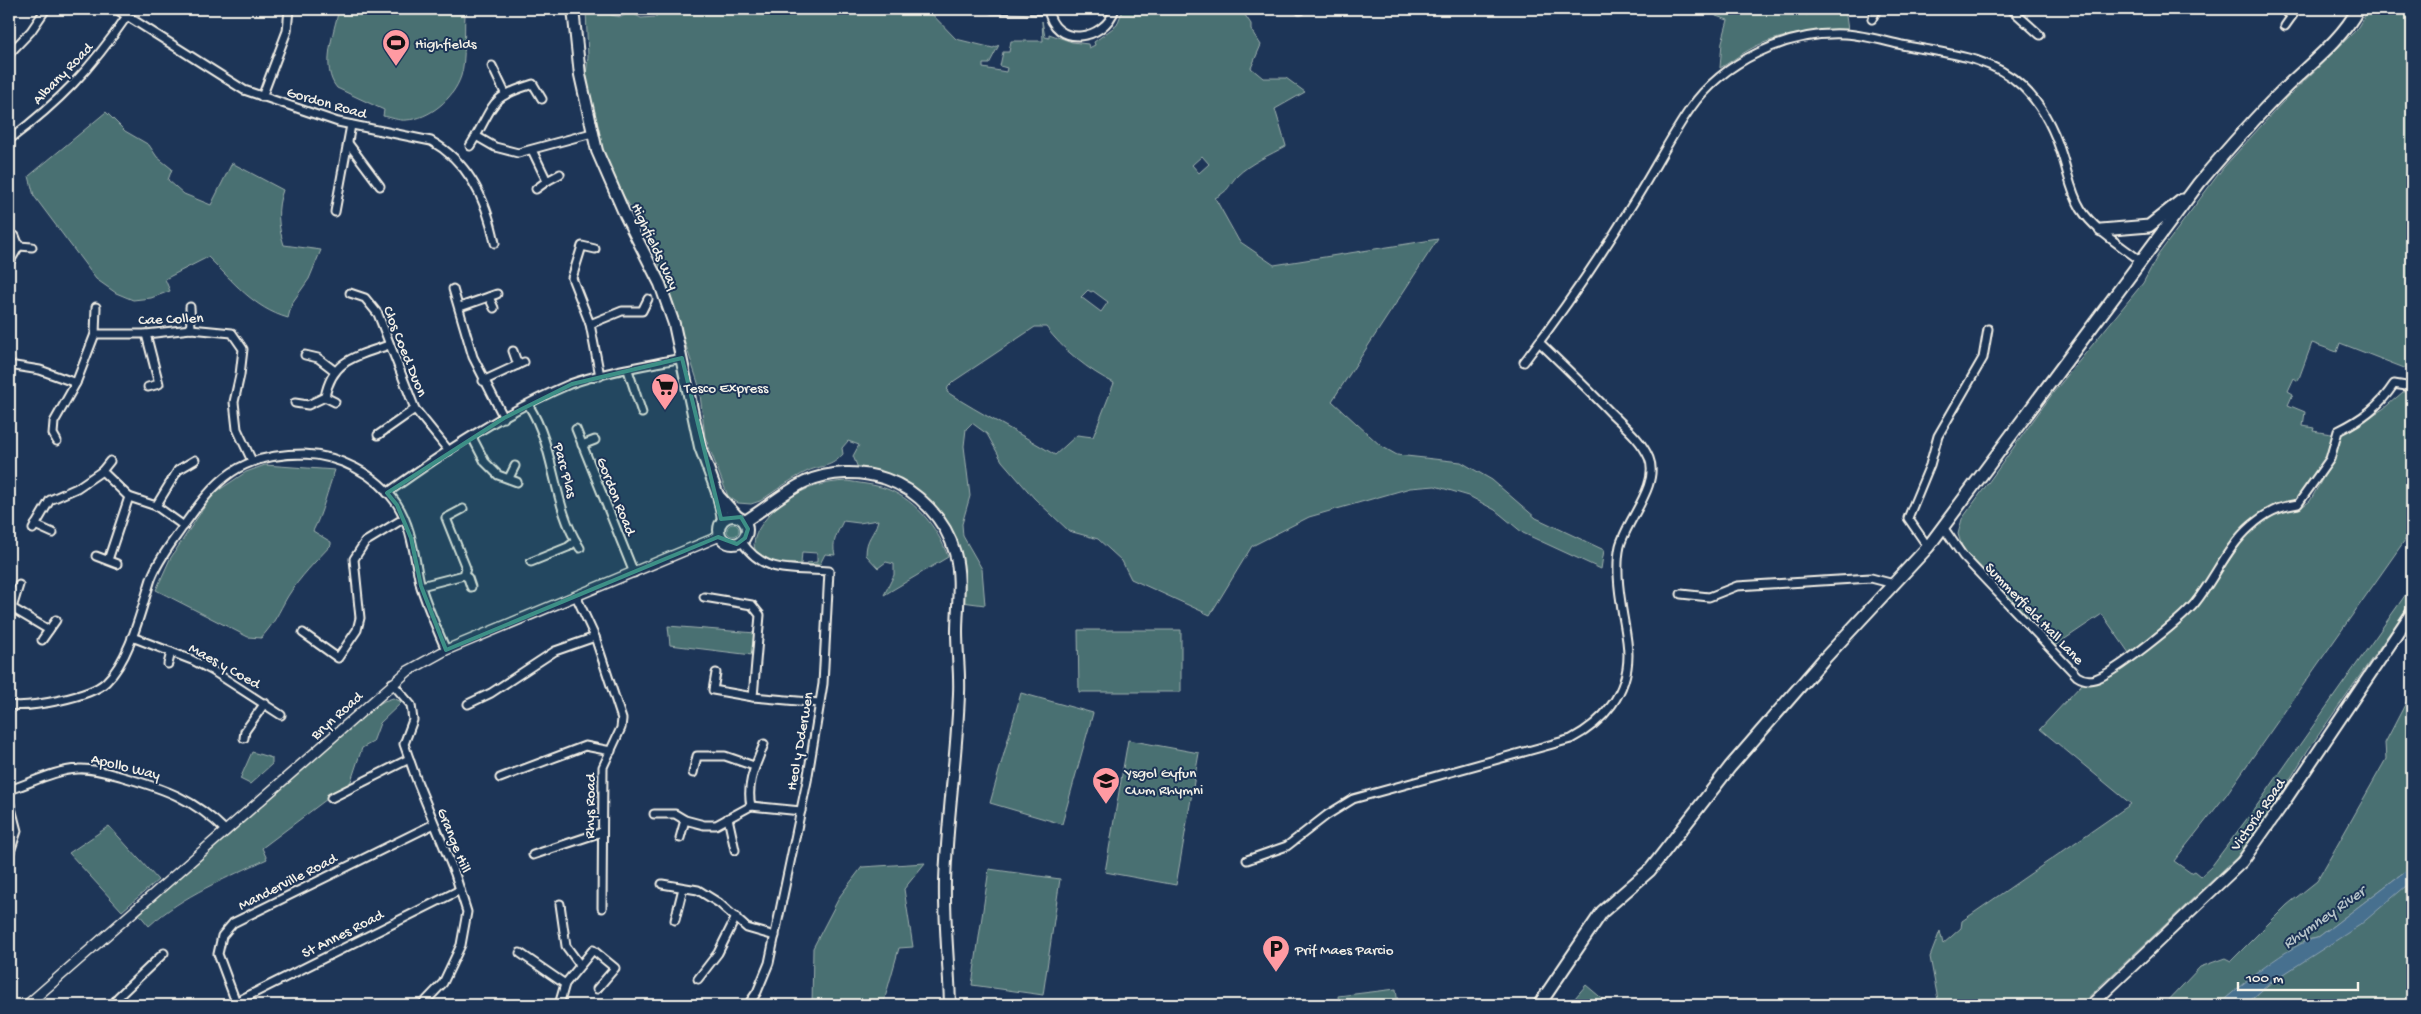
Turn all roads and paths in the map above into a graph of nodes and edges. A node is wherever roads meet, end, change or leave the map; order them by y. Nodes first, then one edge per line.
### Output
1 (46, 9) edge
2 (116, 9) edge
3 (289, 9) edge
4 (573, 9) edge
5 (992, 9) edge
6 (1048, 9) edge
7 (1877, 9) edge
8 (2011, 9) edge
9 (2282, 9) edge
10 (2297, 9) edge
11 (2358, 9) edge
12 (1115, 10) edge
13 (127, 16) junction
14 (2292, 16) junction
15 (1872, 19) dead end
16 (2285, 26) dead end
17 (2040, 35) dead end
18 (9, 54) edge
19 (492, 66) dead end
20 (505, 93) junction
21 (262, 97) junction
22 (542, 99) dead end
23 (351, 125) junction
24 (592, 133) junction
25 (476, 136) junction
26 (9, 140) edge
27 (348, 143) junction
28 (470, 146) dead end
29 (532, 150) junction
30 (560, 174) dead end
31 (547, 181) junction
32 (2200, 183) junction
33 (380, 186) dead end
34 (536, 189) dead end
35 (335, 212) dead end
36 (2101, 230) junction
37 (15, 236) dead end
38 (495, 243) dead end
39 (18, 246) junction
40 (32, 247) dead end
41 (595, 249) dead end
42 (2142, 262) junction
43 (9, 263) edge
44 (453, 289) dead end
45 (350, 293) dead end
46 (648, 299) dead end
47 (96, 307) dead end
48 (190, 307) dead end
49 (460, 307) junction
50 (494, 308) dead end
51 (590, 324) junction
52 (191, 329) junction
53 (1988, 329) dead end
54 (96, 334) junction
55 (146, 334) junction
56 (1540, 342) junction
57 (389, 345) junction
58 (513, 351) dead end
59 (305, 355) dead end
60 (682, 358) junction
61 (1524, 362) dead end
62 (9, 365) edge
63 (628, 370) junction
64 (335, 371) junction
65 (600, 376) junction
66 (483, 381) junction
67 (76, 383) junction
68 (148, 387) dead end
69 (2412, 387) edge
70 (325, 398) junction
71 (335, 402) dead end
72 (295, 403) dead end
73 (528, 406) junction
74 (415, 409) junction
75 (642, 412) dead end
76 (504, 418) junction
77 (576, 429) dead end
78 (378, 435) dead end
79 (472, 438) junction
80 (595, 440) dead end
81 (57, 441) dead end
82 (582, 445) junction
83 (449, 451) junction
84 (195, 460) dead end
85 (252, 460) junction
86 (110, 461) dead end
87 (515, 466) dead end
88 (102, 471) junction
89 (509, 478) junction
90 (517, 482) dead end
91 (387, 493) junction
92 (718, 495) junction
93 (129, 497) junction
94 (156, 506) junction
95 (463, 509) dead end
96 (736, 515) junction
97 (403, 519) junction
98 (723, 520) junction
99 (745, 521) junction
100 (184, 526) junction
101 (1943, 527) junction
102 (53, 533) dead end
103 (720, 536) junction
104 (742, 542) junction
105 (1928, 547) junction
106 (96, 556) dead end
107 (108, 560) junction
108 (531, 562) dead end
109 (117, 564) dead end
110 (634, 573) junction
111 (464, 575) junction
112 (1894, 584) junction
113 (18, 585) dead end
114 (421, 586) junction
115 (471, 587) dead end
116 (1681, 594) dead end
117 (576, 596) junction
118 (704, 597) dead end
119 (11, 610) edge
120 (2412, 612) edge
121 (56, 620) dead end
122 (49, 630) junction
123 (302, 633) dead end
124 (132, 637) junction
125 (595, 637) junction
126 (42, 640) dead end
127 (446, 650) junction
128 (171, 652) junction
129 (168, 664) dead end
130 (716, 673) dead end
131 (392, 683) junction
132 (752, 697) junction
133 (265, 703) junction
134 (820, 703) junction
135 (468, 704) dead end
136 (9, 705) edge
137 (281, 715) dead end
138 (244, 738) dead end
139 (764, 744) dead end
140 (611, 751) junction
141 (409, 759) junction
142 (754, 766) junction
143 (693, 773) dead end
144 (500, 778) dead end
145 (9, 790) edge
146 (331, 798) dead end
147 (9, 800) edge
148 (751, 806) junction
149 (801, 811) junction
150 (654, 814) dead end
151 (728, 818) junction
152 (686, 820) junction
153 (434, 824) junction
154 (226, 831) junction
155 (602, 832) junction
156 (680, 838) dead end
157 (734, 850) dead end
158 (533, 854) dead end
159 (9, 855) edge
160 (1247, 860) dead end
161 (662, 884) dead end
162 (683, 888) junction
163 (460, 890) junction
164 (560, 904) dead end
165 (602, 908) dead end
166 (736, 917) junction
167 (675, 920) dead end
168 (775, 936) junction
169 (164, 953) dead end
170 (520, 953) dead end
171 (580, 965) junction
172 (698, 979) dead end
173 (565, 984) junction
174 (597, 989) dead end
175 (237, 1004) edge
176 (27, 1005) edge
177 (113, 1005) edge
178 (422, 1005) edge
179 (559, 1005) edge
180 (748, 1005) edge
181 (950, 1005) edge
182 (1539, 1005) edge
183 (2091, 1005) edge

1 - 18 street
2 - 13 street, Gordon Road
3 - 21 street
4 - 24 main road, Highfields Way
5 - 6 street
6 - 12 street
7 - 15 street
8 - 17 street
9 - 14 street
10 - 14 street
11 - 32 main road
13 - 21 street, Gordon Road
13 - 26 street, Albany Road
14 - 16 street
19 - 20 street
20 - 22 street
20 - 25 street
21 - 23 street, Gordon Road
23 - 27 street
23 - 38 street, Gordon Road
24 - 29 street
24 - 60 main road, Highfields Way
25 - 28 street
25 - 29 street
27 - 33 street
27 - 35 street
29 - 31 street
30 - 31 street
31 - 34 street
32 - 36 main road
32 - 42 main road
36 - 42 street
36 - 56 street
37 - 39 street
39 - 40 street
39 - 43 street
41 - 51 street
42 - 101 main road
44 - 49 street
45 - 57 street, Clos Coed Duon
46 - 51 street
47 - 54 street
48 - 52 street
49 - 50 street
49 - 66 street
51 - 65 street
52 - 55 street, Cae Collen
52 - 85 street, Cae Collen
53 - 105 street
54 - 55 street, Cae Collen
54 - 67 street
55 - 68 street
56 - 61 street
56 - 160 street
57 - 64 street
57 - 74 street, Clos Coed Duon
58 - 66 street
59 - 64 street
60 - 63 street
60 - 92 main road, Highfields Way
62 - 67 street
63 - 65 street
63 - 75 street
64 - 70 street
65 - 73 street
66 - 76 street
67 - 81 street
69 - 101 street, Summerfield Hall Lane
70 - 71 street
70 - 72 street
73 - 76 street
73 - 108 street, Parc Plas
74 - 78 street
74 - 83 street, Clos Coed Duon
76 - 79 street
77 - 82 street, Gordon Road
79 - 83 street
79 - 89 street
80 - 82 street
82 - 110 street, Gordon Road
83 - 91 street
84 - 94 street
85 - 91 street
85 - 100 street
86 - 88 street
87 - 89 street
88 - 93 street
88 - 102 street
89 - 90 street
91 - 97 street
92 - 96 main road
92 - 98 main road
93 - 94 street
93 - 107 street
94 - 100 street
95 - 111 street
96 - 98 main road
96 - 99 main road
97 - 114 street
97 - 123 street
98 - 103 main road
99 - 104 main road
99 - 181 main road
100 - 124 street
101 - 105 main road
103 - 104 main road
103 - 110 street, Bryn Road
104 - 134 street, Heol y Dderwen
105 - 112 main road
106 - 107 street
107 - 109 street
110 - 117 street, Bryn Road
111 - 114 street
111 - 115 street
112 - 116 street
112 - 182 main road
113 - 119 street
114 - 127 street
117 - 125 street, Rhys Road
117 - 127 street, Bryn Road
118 - 132 street
119 - 122 street
120 - 183 main road, Victoria Road
121 - 122 street
122 - 126 street
124 - 128 street, Maes y Coed
124 - 136 street
125 - 135 street
125 - 140 street, Rhys Road
127 - 131 street, Bryn Road
128 - 129 street, Maes y Coed
128 - 133 street, Maes y Coed
130 - 132 street
131 - 141 street, Grange Hill
131 - 154 street, Bryn Road
132 - 134 street
133 - 137 street, Maes y Coed
133 - 138 street, Maes y Coed
134 - 149 street, Heol y Dderwen
139 - 142 street
140 - 144 street
140 - 155 street, Rhys Road
141 - 146 street
141 - 153 street, Grange Hill
142 - 143 street
142 - 148 street
145 - 154 street, Apollo Way
147 - 159 street
148 - 149 street
148 - 151 street
149 - 168 street, Heol y Dderwen
150 - 152 street
151 - 152 street
151 - 157 street
152 - 156 street
153 - 163 street, Grange Hill
153 - 175 street, Manderville Road
154 - 176 street, Bryn Road
155 - 158 street
155 - 165 street, Rhys Road
161 - 162 street
162 - 166 street
162 - 167 street
163 - 175 street, St Annes Road
163 - 178 street, Grange Hill
164 - 171 street
166 - 168 street
166 - 172 street
168 - 180 street, Heol y Dderwen
169 - 177 street
170 - 173 street
171 - 173 street
171 - 174 street
173 - 179 street

